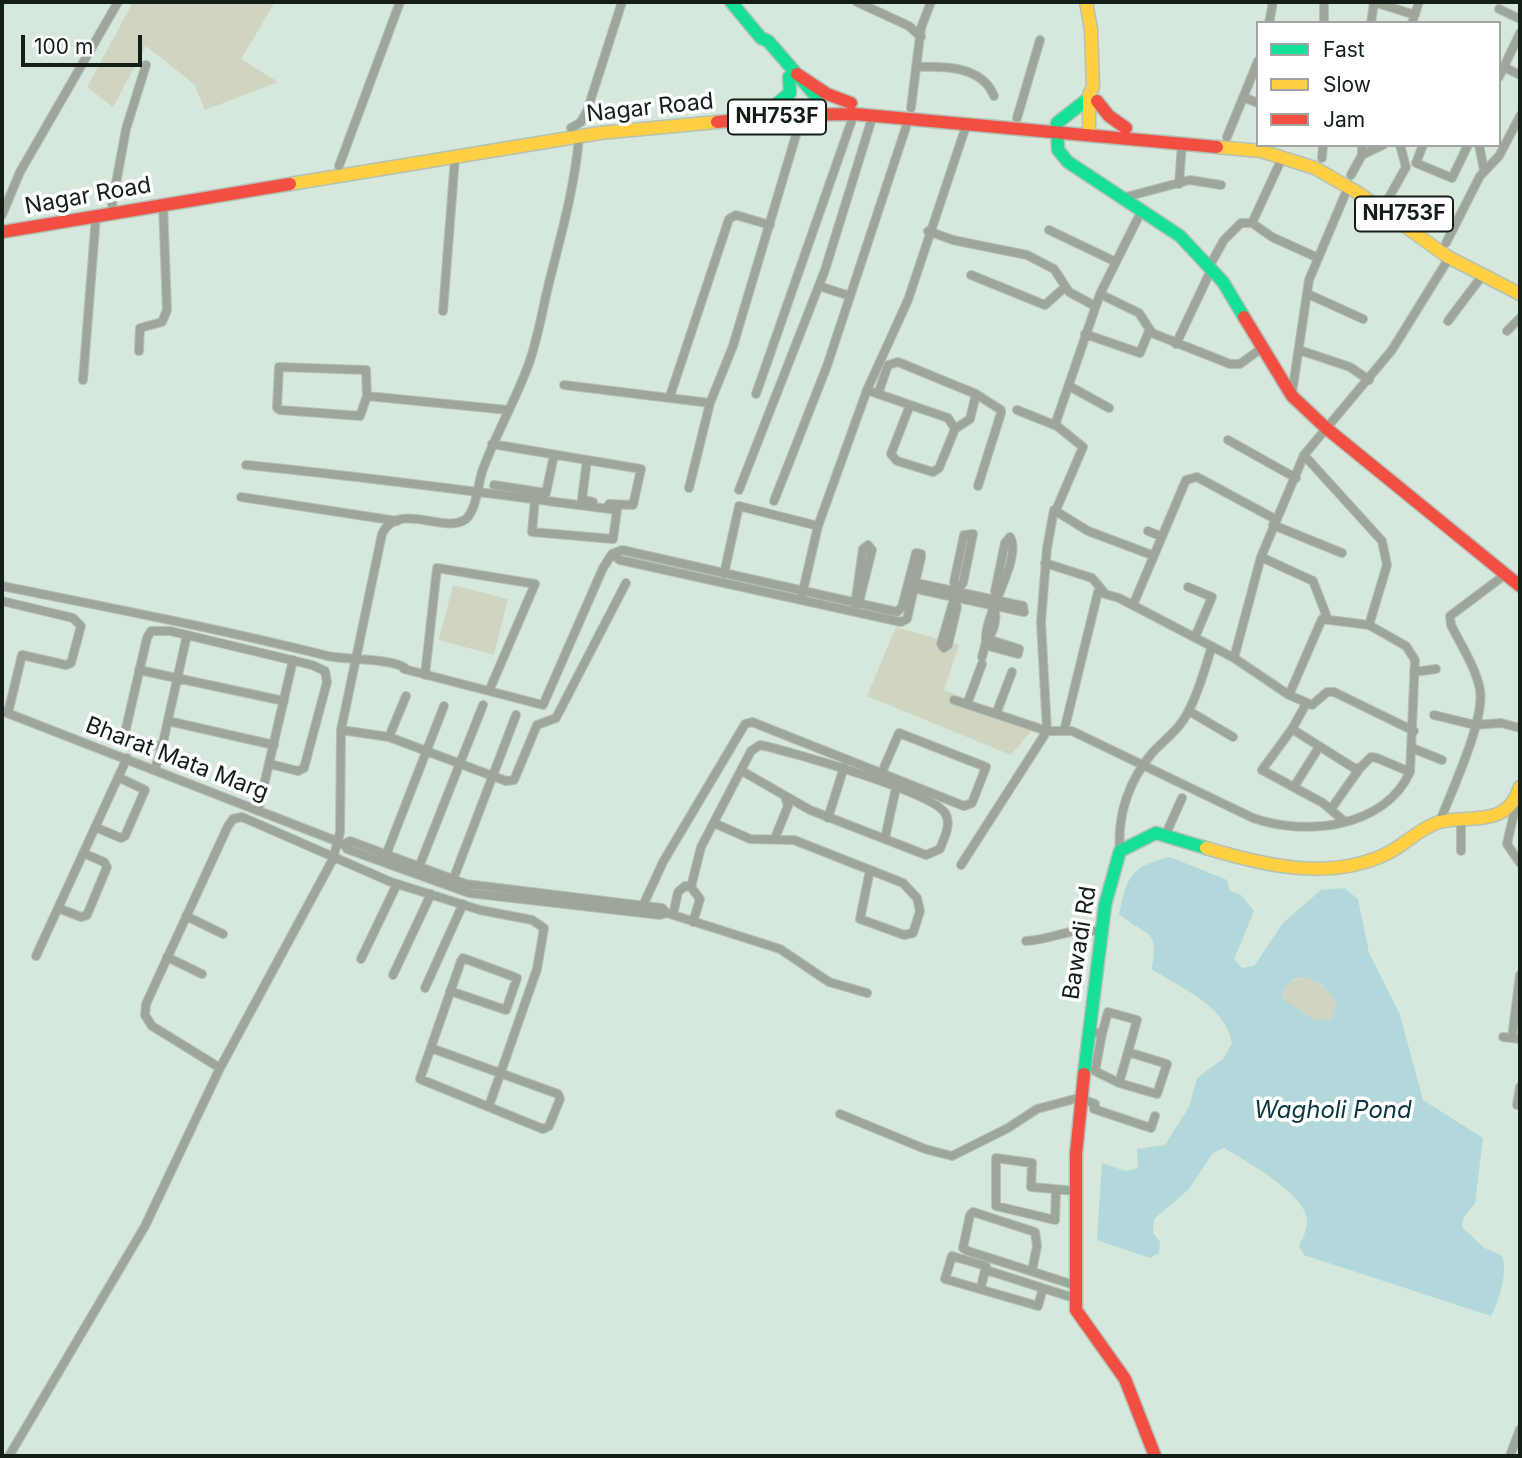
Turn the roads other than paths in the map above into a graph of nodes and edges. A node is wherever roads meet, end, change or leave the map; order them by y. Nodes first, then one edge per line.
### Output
1 (118, 2) edge
2 (400, 2) edge
3 (620, 2) edge
4 (731, 2) edge
5 (857, 2) edge
6 (930, 2) edge
7 (1086, 2) edge
8 (1273, 2) edge
9 (1324, 2) edge
10 (1374, 2) edge
11 (1419, 2) edge
12 (1499, 9) dead end
13 (1413, 19) edge
14 (1520, 19) edge
15 (1269, 21) edge
16 (1324, 21) edge
17 (1371, 21) edge
18 (1520, 33) edge
19 (920, 37) junction
20 (1040, 40) dead end
21 (146, 65) dead end
22 (1256, 66) edge
23 (916, 67) junction
24 (1504, 67) junction
25 (1501, 73) edge
26 (1520, 75) edge
27 (793, 76) junction
28 (994, 96) dead end
29 (1093, 96) junction
30 (1242, 97) junction
31 (1256, 102) edge
32 (773, 107) junction
33 (853, 109) junction
34 (813, 111) junction
35 (910, 113) junction
36 (873, 115) junction
37 (1520, 117) edge
38 (1017, 118) junction
39 (967, 123) junction
40 (1057, 127) junction
41 (1126, 128) junction
42 (1094, 130) junction
43 (575, 132) junction
44 (1227, 137) junction
45 (1256, 140) edge
46 (1181, 143) junction
47 (1362, 147) edge
48 (1379, 147) edge
49 (1401, 147) edge
50 (1422, 147) edge
51 (1467, 147) edge
52 (1479, 147) edge
53 (473, 149) junction
54 (1285, 150) edge
55 (1323, 152) edge
56 (1362, 155) junction
57 (455, 158) junction
58 (339, 166) junction
59 (1484, 170) junction
60 (1350, 180) junction
61 (1179, 184) junction
62 (1221, 185) dead end
63 (1122, 198) junction
64 (1387, 201) junction
65 (112, 205) junction
66 (163, 205) junction
67 (1142, 209) junction
68 (2, 215) edge
69 (96, 216) junction
70 (2, 222) edge
71 (1251, 223) junction
72 (770, 225) junction
73 (1049, 230) dead end
74 (928, 231) junction
75 (2, 232) edge
76 (1446, 243) junction
77 (1316, 257) junction
78 (1449, 258) junction
79 (1116, 262) junction
80 (1211, 267) junction
81 (971, 275) dead end
82 (1482, 276) junction
83 (1520, 283) edge
84 (819, 285) junction
85 (1065, 288) junction
86 (1100, 294) junction
87 (1308, 294) junction
88 (1520, 294) edge
89 (850, 296) junction
90 (1096, 306) junction
91 (443, 311) dead end
92 (1520, 318) edge
93 (1363, 319) dead end
94 (1448, 321) dead end
95 (1149, 331) junction
96 (1507, 331) dead end
97 (1084, 334) junction
98 (1176, 344) junction
99 (1262, 348) junction
100 (1299, 350) junction
101 (139, 351) dead end
102 (1296, 372) junction
103 (1280, 376) junction
104 (83, 380) dead end
105 (1369, 380) junction
106 (564, 385) dead end
107 (1069, 386) junction
108 (867, 390) junction
109 (756, 394) dead end
110 (878, 394) junction
111 (976, 394) junction
112 (367, 396) junction
113 (670, 396) junction
114 (1292, 396) junction
115 (710, 403) junction
116 (910, 405) junction
117 (1109, 408) dead end
118 (1017, 410) dead end
119 (508, 411) junction
120 (1057, 426) junction
121 (1326, 428) junction
122 (955, 429) junction
123 (1228, 440) dead end
124 (492, 444) junction
125 (554, 455) junction
126 (1304, 455) junction
127 (587, 460) junction
128 (246, 465) dead end
129 (1296, 478) junction
130 (494, 485) dead end
131 (978, 486) dead end
132 (689, 488) dead end
133 (739, 490) dead end
134 (475, 492) junction
135 (241, 497) dead end
136 (535, 499) junction
137 (774, 501) dead end
138 (1056, 510) junction
139 (397, 521) junction
140 (1274, 522) junction
141 (818, 526) junction
142 (1148, 531) dead end
143 (1160, 536) junction
144 (1342, 553) dead end
145 (1152, 555) junction
146 (1261, 557) junction
147 (1045, 564) junction
148 (1506, 574) junction
149 (718, 576) junction
150 (626, 583) dead end
151 (912, 585) junction
152 (2, 586) edge
153 (1520, 586) edge
154 (1188, 587) dead end
155 (1103, 591) junction
156 (802, 595) junction
157 (955, 595) junction
158 (2, 601) edge
159 (995, 603) junction
160 (1133, 605) junction
161 (854, 607) junction
162 (899, 611) junction
163 (1327, 617) junction
164 (905, 621) junction
165 (1370, 625) junction
166 (187, 635) junction
167 (1195, 637) junction
168 (1212, 646) junction
169 (355, 658) junction
170 (1234, 658) junction
171 (293, 660) junction
172 (1436, 669) dead end
173 (139, 670) junction
174 (1012, 671) dead end
175 (1414, 672) junction
176 (425, 674) junction
177 (178, 679) junction
178 (489, 691) junction
179 (2, 695) edge
180 (1289, 695) junction
181 (406, 696) dead end
182 (12, 698) junction
183 (954, 700) dead end
184 (284, 701) junction
185 (967, 704) junction
186 (1306, 704) junction
187 (483, 705) dead end
188 (443, 706) dead end
189 (1189, 711) junction
190 (5, 712) edge
191 (996, 714) junction
192 (516, 715) dead end
193 (1434, 715) dead end
194 (168, 721) junction
195 (1475, 725) junction
196 (1520, 728) edge
197 (1292, 729) junction
198 (341, 730) junction
199 (1064, 731) junction
200 (1414, 731) junction
201 (1047, 732) junction
202 (389, 737) junction
203 (1233, 737) dead end
204 (274, 745) junction
205 (162, 747) junction
206 (1319, 747) junction
207 (1412, 748) junction
208 (426, 751) junction
209 (127, 758) junction
210 (1442, 760) dead end
211 (460, 763) junction
212 (270, 764) junction
213 (1145, 766) junction
214 (844, 767) junction
215 (1360, 768) junction
216 (155, 769) junction
217 (742, 771) junction
218 (882, 772) junction
219 (1410, 772) junction
220 (118, 776) junction
221 (492, 776) junction
222 (1294, 787) junction
223 (896, 788) junction
224 (1519, 792) edge
225 (785, 796) junction
226 (1182, 798) dead end
227 (1331, 809) junction
228 (258, 811) junction
229 (828, 818) junction
230 (1344, 821) junction
231 (1440, 821) junction
232 (1461, 822) junction
233 (714, 823) junction
234 (95, 827) junction
235 (1165, 836) junction
236 (775, 838) junction
237 (885, 838) junction
238 (341, 843) junction
239 (1119, 851) junction
240 (1461, 851) dead end
241 (83, 853) junction
242 (386, 855) junction
243 (1518, 858) edge
244 (333, 859) junction
245 (961, 865) dead end
246 (419, 867) junction
247 (870, 870) junction
248 (453, 880) junction
249 (397, 884) junction
250 (691, 887) junction
251 (430, 894) junction
252 (463, 904) junction
253 (58, 908) junction
254 (642, 908) junction
255 (670, 914) junction
256 (186, 916) junction
257 (694, 922) junction
258 (1101, 932) junction
259 (223, 934) dead end
260 (1026, 940) dead end
261 (36, 957) dead end
262 (167, 957) junction
263 (361, 959) dead end
264 (202, 974) dead end
265 (393, 975) dead end
266 (1520, 975) edge
267 (425, 988) dead end
268 (450, 991) junction
269 (867, 993) dead end
270 (509, 1003) junction
271 (522, 1007) junction
272 (1088, 1031) junction
273 (1102, 1034) junction
274 (1512, 1038) edge
275 (431, 1048) junction
276 (1128, 1052) junction
277 (220, 1068) junction
278 (499, 1074) junction
279 (1119, 1083) junction
280 (1520, 1087) edge
281 (1082, 1098) junction
282 (1517, 1105) dead end
283 (489, 1106) junction
284 (840, 1114) dead end
285 (1155, 1116) dead end
286 (1056, 1190) junction
287 (1076, 1191) junction
288 (986, 1270) junction
289 (1032, 1272) junction
290 (981, 1287) junction
291 (1043, 1288) junction
292 (1074, 1292) junction
293 (1520, 1429) edge
294 (9, 1456) edge
295 (1155, 1456) edge
296 (1510, 1456) edge

1 - 68 street
2 - 58 street
3 - 43 street
4 - 27 main road
5 - 19 street
6 - 19 street
7 - 29 main road
8 - 15 street
9 - 16 street
10 - 13 street
10 - 17 street
11 - 13 street
12 - 14 street
18 - 24 street
19 - 23 street
20 - 38 street
21 - 65 street
22 - 30 street
23 - 28 street
23 - 35 street
24 - 25 street
24 - 26 street
27 - 32 main road
27 - 33 main road
27 - 34 main road
29 - 40 main road
29 - 41 main road
29 - 42 main road
30 - 31 street
30 - 44 street
32 - 34 main road, Nagar Road / NH753F
32 - 43 main road, Nagar Road / NH753F
33 - 34 main road, Nagar Road / NH753F
33 - 35 main road, Nagar Road / NH753F
33 - 36 main road, Nagar Road / NH753F
33 - 109 street
34 - 43 main road, Nagar Road / NH753F
34 - 72 street
35 - 36 main road, Nagar Road / NH753F
35 - 38 main road, Nagar Road / NH753F
35 - 39 main road, Nagar Road / NH753F
35 - 89 street
36 - 84 street
37 - 59 street
38 - 40 main road, Nagar Road / NH753F
39 - 40 main road, Nagar Road / NH753F
39 - 74 street
40 - 42 main road, Nagar Road / NH753F
40 - 63 main road
41 - 42 main road, Nagar Road / NH753F
41 - 44 main road, Nagar Road / NH753F
42 - 46 main road, Nagar Road / NH753F
43 - 53 main road, Nagar Road / NH753F
43 - 119 street
44 - 45 main road, Nagar Road / NH753F
46 - 54 main road, Nagar Road / NH753F
46 - 61 street
47 - 56 street
48 - 56 street
49 - 64 street
50 - 51 street
52 - 59 street
53 - 57 main road, Nagar Road / NH753F
53 - 58 main road, Nagar Road / NH753F
54 - 55 main road, Nagar Road / NH753F
54 - 60 main road, Nagar Road / NH753F
54 - 71 street
55 - 60 main road, Nagar Road / NH753F
56 - 60 street
57 - 66 main road, Nagar Road / NH753F
57 - 91 street
58 - 65 main road, Nagar Road / NH753F
59 - 76 street
60 - 64 main road, Nagar Road / NH753F
60 - 77 street
60 - 78 main road, Nagar Road / NH753F
61 - 62 street
61 - 63 street
63 - 67 main road
64 - 76 main road, Nagar Road / NH753F
65 - 70 main road, Nagar Road / NH753F
66 - 69 main road, Nagar Road / NH753F
66 - 101 street
67 - 79 street
67 - 80 main road
69 - 75 main road, Nagar Road / NH753F
69 - 104 street
71 - 77 street
71 - 80 street
72 - 113 street
72 - 115 street
73 - 79 street
74 - 85 street
74 - 108 street
76 - 83 main road, Nagar Road / NH753F
77 - 87 street
78 - 82 main road, Nagar Road / NH753F
78 - 105 street
79 - 86 street
80 - 98 street
80 - 99 main road
81 - 85 street
82 - 88 main road, Nagar Road / NH753F
82 - 94 street
84 - 89 street
84 - 133 street
85 - 90 street
86 - 90 street
86 - 95 street
87 - 93 street
87 - 100 street
89 - 137 street
90 - 97 street
92 - 96 street
95 - 97 street
95 - 98 street
97 - 107 street
98 - 99 street
99 - 103 main road
100 - 102 street
100 - 105 street
102 - 103 street
102 - 114 street
103 - 114 main road
105 - 121 street
106 - 113 street
107 - 117 street
107 - 120 street
108 - 110 street
108 - 141 street
110 - 111 street
110 - 116 street
111 - 122 street
111 - 131 street
112 - 112 street
112 - 119 street
113 - 115 street
114 - 121 main road
115 - 132 street
116 - 122 street
116 - 122 street
118 - 120 street
119 - 124 street
120 - 138 street
121 - 126 street
121 - 148 main road
123 - 129 street
124 - 125 street
124 - 134 street
125 - 127 street
125 - 130 street
126 - 129 street
126 - 165 street
127 - 127 street
128 - 134 street
129 - 140 street
134 - 136 street
134 - 139 street
135 - 139 street
136 - 136 street
138 - 145 street
138 - 147 street
139 - 169 street
140 - 143 street
140 - 144 street
140 - 146 street
141 - 149 street
141 - 156 street
142 - 143 street
143 - 145 street
145 - 160 street
146 - 163 street
146 - 170 street
147 - 155 street
147 - 201 street
148 - 153 main road
148 - 195 street
149 - 156 street
149 - 178 street
150 - 221 street
151 - 157 street
151 - 162 street
151 - 164 street
152 - 169 street
154 - 167 street
155 - 160 street
155 - 199 street
156 - 161 street
157 - 157 street
157 - 157 street
157 - 159 street
158 - 182 street
159 - 159 street
159 - 185 street
160 - 167 street
161 - 161 street
161 - 162 street
161 - 164 street
162 - 164 street
163 - 165 street
163 - 180 street
165 - 175 street
166 - 171 street
166 - 173 street
166 - 177 street
167 - 168 street
168 - 170 street
168 - 189 street
169 - 176 street
169 - 198 street
170 - 180 street
171 - 184 street
171 - 212 street
172 - 175 street
173 - 177 street
173 - 205 street
174 - 191 street
175 - 200 street
176 - 178 street
176 - 178 street
177 - 184 street
177 - 194 street
179 - 182 street
180 - 186 street
181 - 202 street
182 - 190 street
183 - 185 street
184 - 204 street
185 - 191 street
186 - 197 street
186 - 200 street
187 - 211 street
188 - 208 street
189 - 203 street
189 - 213 street
190 - 209 street, Bharat Mata Marg
191 - 201 street
192 - 221 street
193 - 195 street
194 - 204 street
194 - 205 street
195 - 196 street
195 - 231 street
197 - 206 street
197 - 222 street
198 - 202 street
198 - 238 street
199 - 201 street
199 - 213 street
200 - 207 street
201 - 245 street
202 - 208 street
204 - 212 street
205 - 216 street
206 - 215 street
206 - 222 street
207 - 210 street
207 - 219 street
208 - 211 street
208 - 242 street
209 - 216 street, Bharat Mata Marg
209 - 220 street
211 - 221 street
211 - 246 street
212 - 228 street
213 - 230 street
213 - 239 street
214 - 217 street
214 - 223 street
214 - 229 street
215 - 219 street
215 - 227 street
216 - 228 street, Bharat Mata Marg
217 - 225 street
217 - 233 street
218 - 218 street
218 - 254 street
219 - 230 street
220 - 234 street
220 - 234 street
221 - 248 street
222 - 227 street
223 - 237 street
223 - 237 street
224 - 232 main road
224 - 243 street
225 - 229 street
225 - 236 street
226 - 235 street
227 - 230 street
228 - 238 street, Bharat Mata Marg
229 - 237 street
231 - 232 main road
231 - 235 main road
232 - 240 street
233 - 236 street
233 - 250 street
234 - 241 street
235 - 239 main road
236 - 247 street
238 - 242 street
238 - 244 street
238 - 254 street
239 - 258 main road, Bawadi Rd
241 - 253 street
241 - 253 street
242 - 246 street
244 - 249 street
244 - 256 street
244 - 277 street
246 - 248 street
247 - 247 street
248 - 254 street
249 - 251 street
249 - 263 street
250 - 255 street
250 - 257 street
251 - 252 street
251 - 265 street
252 - 267 street
252 - 271 street
253 - 261 street
254 - 255 street
255 - 257 street
256 - 259 street
256 - 262 street
257 - 269 street
258 - 260 street
258 - 272 main road, Bawadi Rd
262 - 264 street
262 - 277 street
266 - 274 street
268 - 270 street
268 - 270 street
268 - 275 street
270 - 271 street
271 - 278 street
272 - 273 street
272 - 281 main road, Bawadi Rd
273 - 276 street
273 - 279 street
275 - 278 street
275 - 283 street
276 - 279 street
276 - 279 street
277 - 294 street
278 - 283 street
278 - 283 street
280 - 282 street
281 - 284 street
281 - 285 street
281 - 287 main road, Bawadi Rd
286 - 286 street
286 - 287 street
287 - 292 main road, Bawadi Rd
288 - 290 street
288 - 290 street
288 - 291 street
289 - 289 street
289 - 292 street
290 - 291 street
291 - 292 street
292 - 295 main road, Bawadi Rd
293 - 296 street

